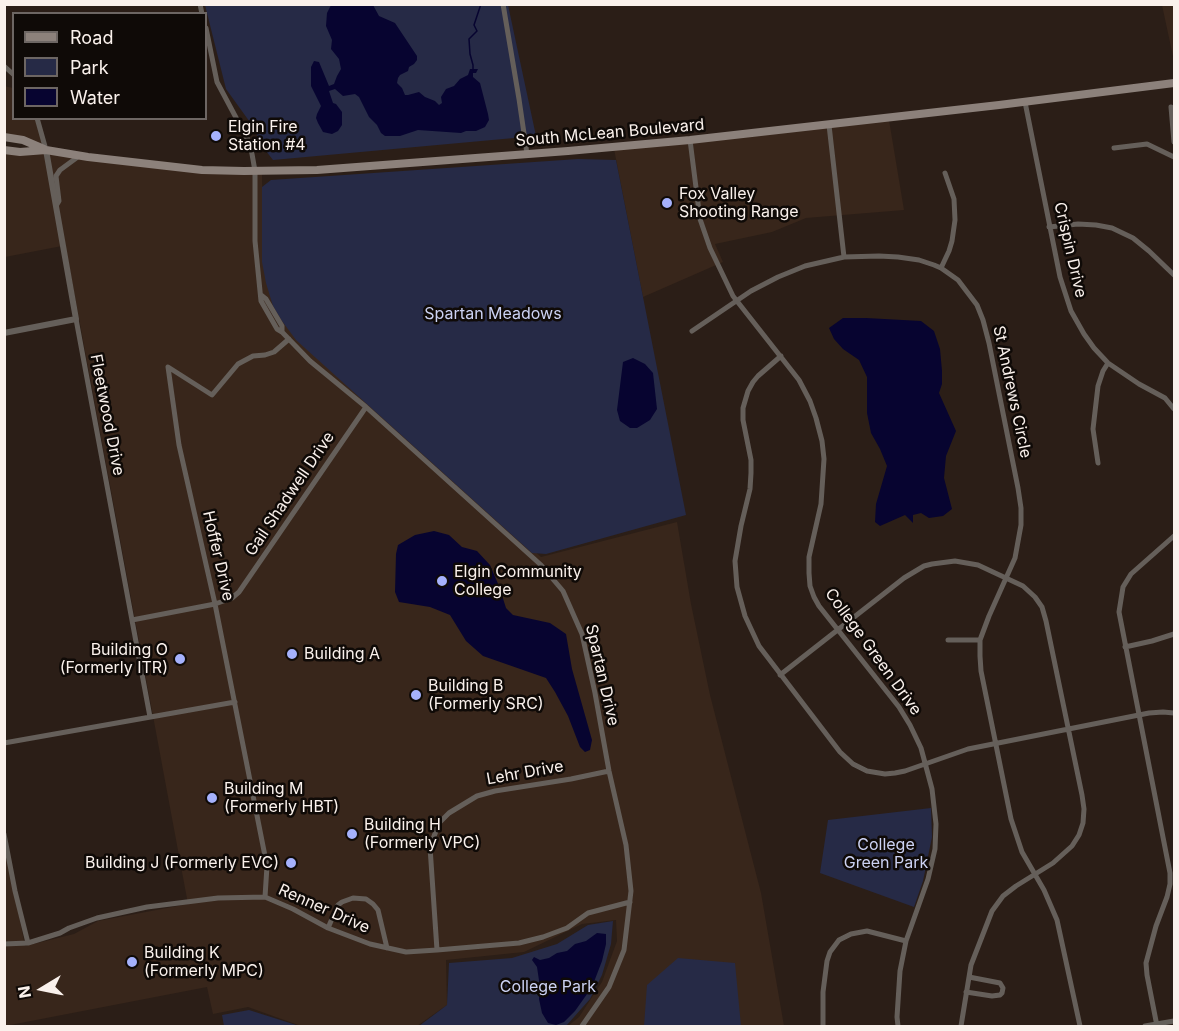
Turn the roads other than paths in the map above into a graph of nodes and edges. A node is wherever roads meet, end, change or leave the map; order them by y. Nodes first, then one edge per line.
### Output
1 (503, 4) edge
2 (207, 32) edge
3 (1174, 83) edge
4 (1025, 102) junction
5 (1171, 107) dead end
6 (38, 120) edge
7 (829, 125) junction
8 (4, 137) edge
9 (690, 140) junction
10 (1174, 144) edge
11 (1114, 148) dead end
12 (4, 150) edge
13 (46, 150) junction
14 (527, 154) junction
15 (79, 156) junction
16 (1174, 157) edge
17 (255, 171) junction
18 (945, 173) dead end
19 (56, 206) junction
20 (1050, 227) junction
21 (844, 257) junction
22 (941, 268) junction
23 (1174, 276) edge
24 (736, 301) junction
25 (76, 319) junction
26 (692, 331) dead end
27 (4, 333) edge
28 (289, 339) junction
29 (782, 356) junction
30 (1108, 363) junction
31 (366, 407) junction
32 (1174, 409) edge
33 (1098, 463) dead end
34 (1174, 536) edge
35 (1006, 578) junction
36 (215, 604) junction
37 (132, 620) junction
38 (837, 630) junction
39 (1174, 634) edge
40 (948, 640) dead end
41 (980, 640) junction
42 (1125, 647) junction
43 (780, 675) junction
44 (235, 702) junction
45 (1174, 713) edge
46 (1138, 715) junction
47 (150, 717) junction
48 (1068, 729) junction
49 (4, 743) edge
50 (995, 743) junction
51 (926, 764) junction
52 (609, 771) junction
53 (4, 834) edge
54 (1035, 874) junction
55 (265, 897) junction
56 (630, 902) junction
57 (328, 928) junction
58 (906, 941) junction
59 (28, 943) junction
60 (4, 944) edge
61 (387, 948) junction
62 (437, 950) junction
63 (969, 977) junction
64 (966, 992) junction
65 (1174, 1022) edge
66 (1157, 1025) edge
67 (582, 1026) edge
68 (823, 1026) edge
69 (898, 1026) edge
70 (961, 1026) edge
71 (1080, 1026) edge
72 (1145, 1026) edge

1 - 14 street
2 - 17 street, Spartan Drive
3 - 4 main road, South McLean Boulevard
4 - 7 main road, South McLean Boulevard
4 - 20 street, Crispin Drive
5 - 10 street
6 - 13 street, Fleetwood Drive
7 - 9 main road, South McLean Boulevard
7 - 21 street
8 - 13 main road, South McLean Boulevard
9 - 14 main road, South McLean Boulevard
9 - 24 street, College Green Drive
10 - 16 street
11 - 16 street
12 - 13 main road, South McLean Boulevard
13 - 15 main road, South McLean Boulevard
13 - 19 street, Fleetwood Drive
14 - 17 main road, South McLean Boulevard
15 - 17 main road, South McLean Boulevard
15 - 19 street
17 - 28 street, Spartan Drive
18 - 22 street
19 - 25 street, Fleetwood Drive
20 - 23 street
20 - 30 street, Crispin Drive
21 - 22 street, St Andrews Circle
21 - 24 street, St Andrews Circle
22 - 35 street, St Andrews Circle
24 - 26 street, St Andrews Circle
24 - 29 street, College Green Drive
25 - 27 street
25 - 37 street, Fleetwood Drive
28 - 31 street, Spartan Drive
28 - 36 street, Hoffer Drive
29 - 38 street, College Green Drive
29 - 43 street
30 - 32 street, Crispin Drive
30 - 33 street
31 - 36 street, Gail Shadwell Drive
31 - 52 street, Spartan Drive
34 - 42 street
35 - 38 street
35 - 41 street, St Andrews Circle
35 - 48 street
36 - 37 street, Gail Shadwell Drive
36 - 44 street, Hoffer Drive
37 - 47 street, Fleetwood Drive
38 - 43 street
38 - 51 street, College Green Drive
39 - 42 street
40 - 41 street
41 - 50 street, St Andrews Circle
42 - 46 street
43 - 51 street
44 - 47 street
44 - 55 street, Hoffer Drive
45 - 46 street
46 - 48 street
46 - 66 street
47 - 49 street
48 - 50 street
48 - 54 street
50 - 51 street
50 - 54 street, St Andrews Circle
51 - 58 street, College Green Drive
52 - 56 street, Spartan Drive
52 - 62 street, Lehr Drive
53 - 59 street
54 - 63 street
54 - 71 street, St Andrews Circle
55 - 57 street, Renner Drive
55 - 59 street, Renner Drive
56 - 62 street, Renner Drive
56 - 67 street, Spartan Drive
57 - 61 street, Renner Drive
57 - 61 street
58 - 68 street
58 - 69 street, College Green Drive
59 - 60 street, Renner Drive
61 - 62 street, Renner Drive
63 - 64 street
63 - 64 street
64 - 70 street
65 - 66 street
66 - 72 street

